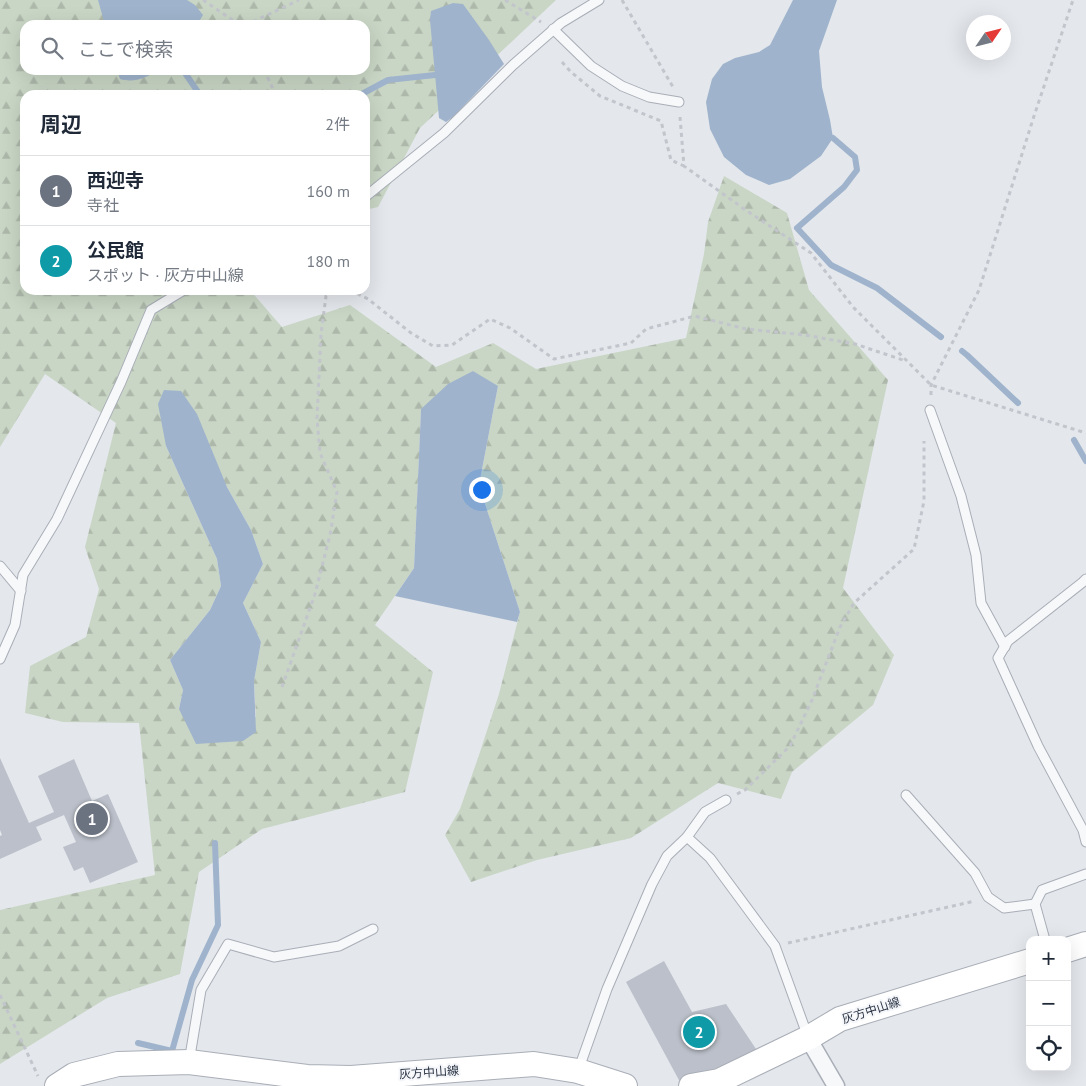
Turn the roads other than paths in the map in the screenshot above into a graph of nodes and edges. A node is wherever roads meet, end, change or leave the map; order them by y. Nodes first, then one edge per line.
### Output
1 (599, 0) edge
2 (553, 29) junction
3 (679, 102) road end
4 (370, 193) edge
5 (176, 295) edge
6 (930, 410) road end
7 (0, 566) edge
8 (1086, 579) edge
9 (21, 591) junction
10 (1005, 647) junction
11 (0, 659) edge
12 (906, 794) dead end
13 (726, 800) road end
14 (687, 837) junction
15 (1086, 842) edge
16 (1086, 874) edge
17 (1035, 904) junction
18 (372, 929) dead end
19 (1043, 936) edge
20 (1086, 944) edge
21 (1071, 949) edge
22 (1026, 962) edge
23 (808, 1038) junction
24 (189, 1062) junction
25 (578, 1071) junction
26 (48, 1082) edge
27 (352, 1082) edge
28 (625, 1086) edge
29 (691, 1086) edge
30 (836, 1086) edge

1 - 2 lane
2 - 3 lane
2 - 4 lane
5 - 9 lane
6 - 10 lane
7 - 9 lane
8 - 10 lane
9 - 11 lane
10 - 15 lane
12 - 17 lane
13 - 14 lane
14 - 23 lane
14 - 25 lane
16 - 17 lane
17 - 19 lane
18 - 24 lane
20 - 21 main road
22 - 23 main road, 灰方中山線
23 - 29 main road, 灰方中山線
23 - 30 street
24 - 26 main road, 灰方中山線
24 - 27 main road, 灰方中山線
25 - 27 main road, 灰方中山線
25 - 28 main road, 灰方中山線

